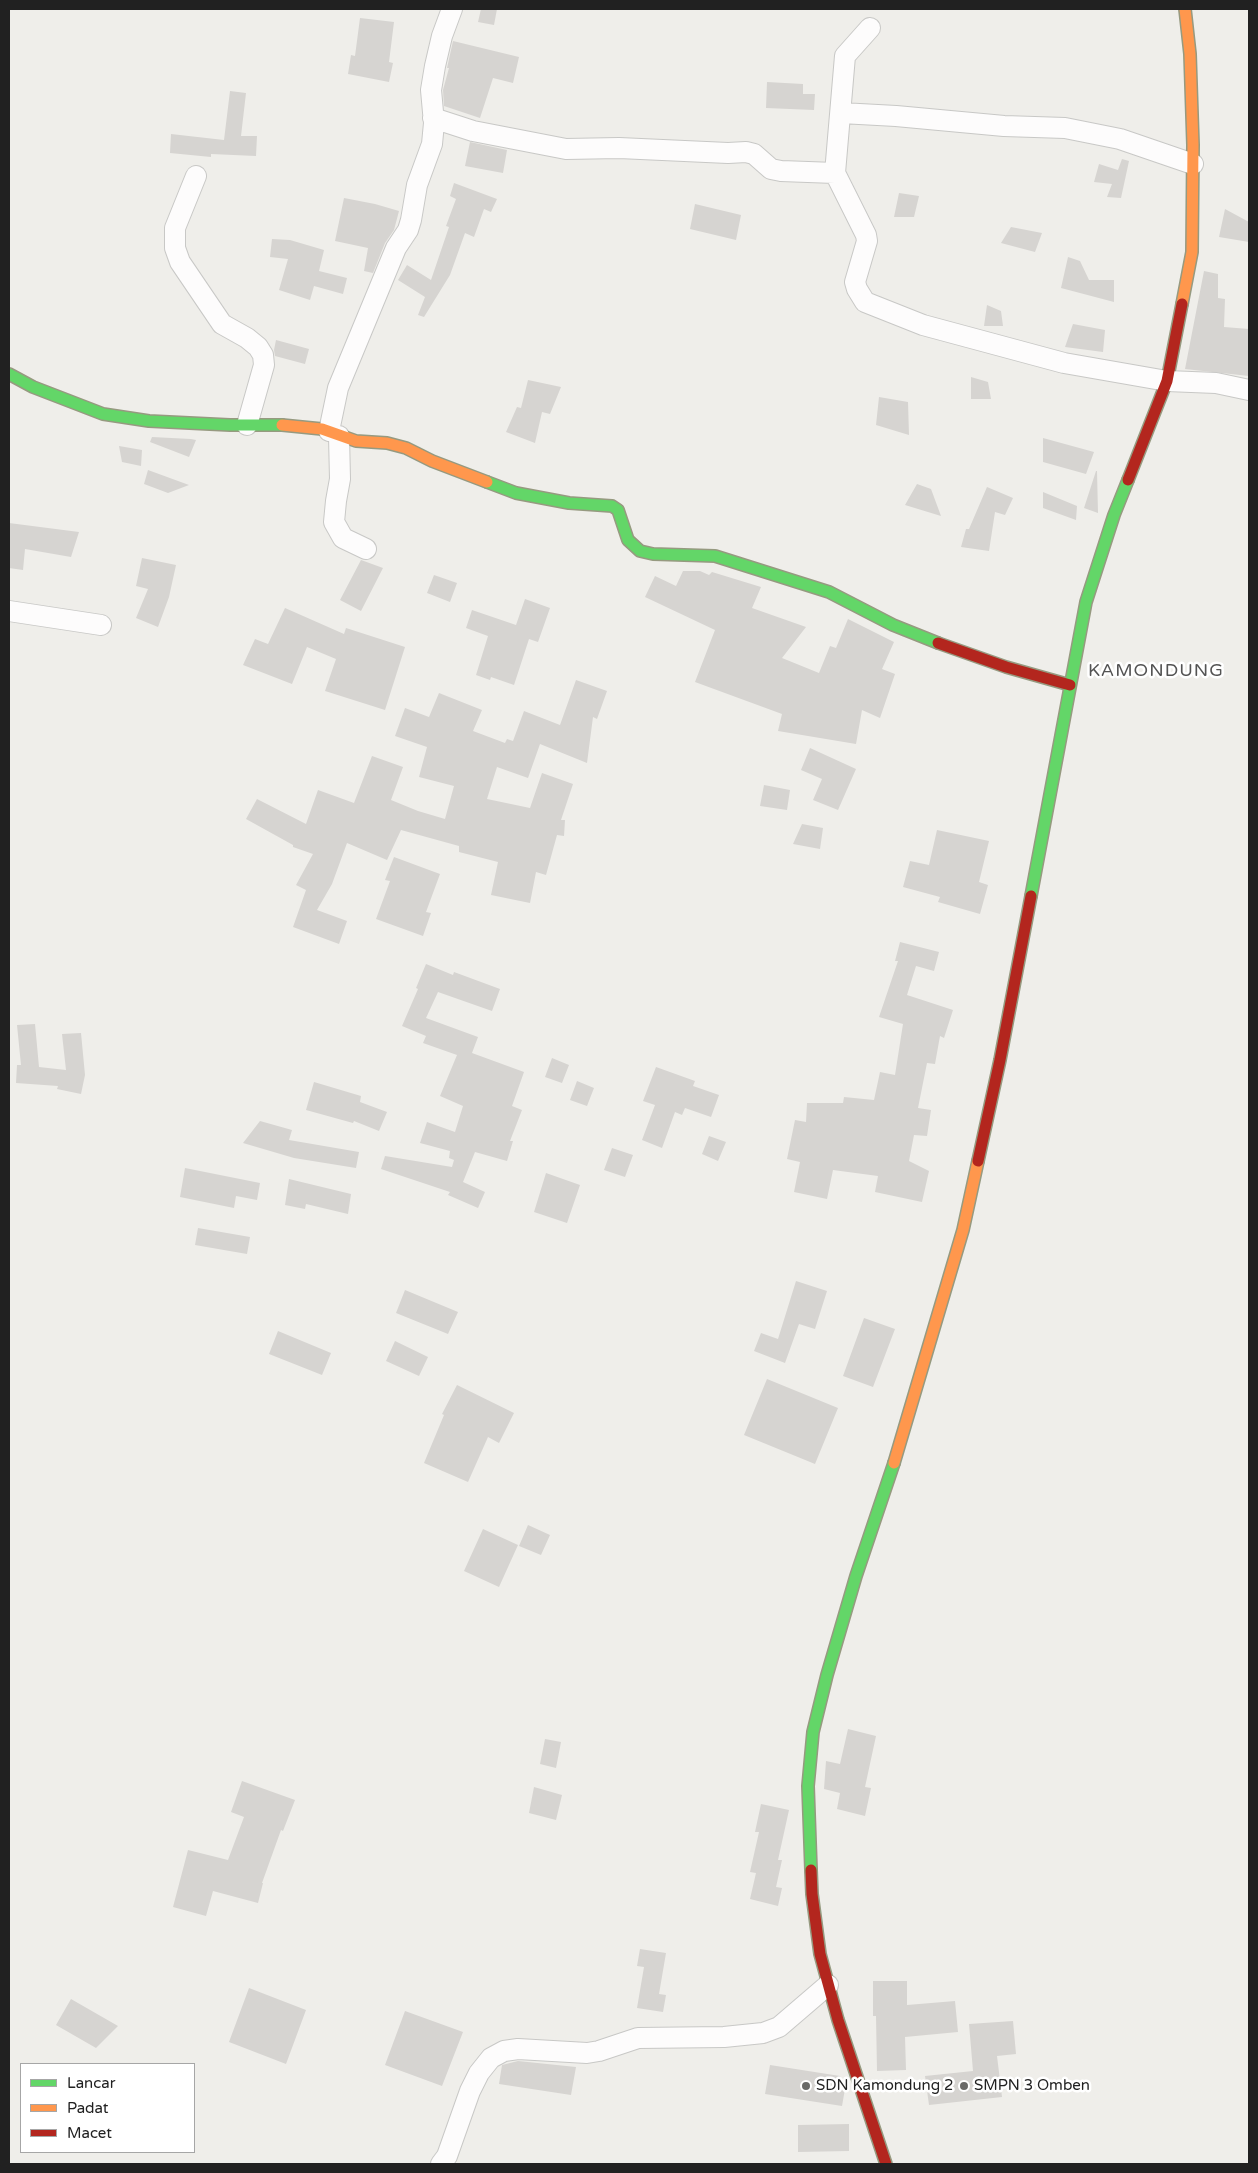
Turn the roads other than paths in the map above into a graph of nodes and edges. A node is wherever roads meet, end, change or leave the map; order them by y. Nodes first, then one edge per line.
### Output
1 (452, 9) edge
2 (1185, 9) edge
3 (870, 28) dead end
4 (841, 113) junction
5 (433, 118) junction
6 (1193, 164) junction
7 (835, 173) junction
8 (196, 176) dead end
9 (9, 374) edge
10 (1167, 381) junction
11 (1249, 390) edge
12 (247, 425) junction
13 (334, 434) junction
14 (366, 549) dead end
15 (9, 611) edge
16 (101, 625) dead end
17 (1070, 685) junction
18 (828, 1984) junction
19 (442, 2164) edge
20 (886, 2164) edge

1 - 5 street
2 - 6 street
3 - 4 street
4 - 6 street
4 - 7 street
5 - 7 street
5 - 13 street
6 - 10 street
7 - 10 street
8 - 12 street
9 - 12 street
10 - 11 street
10 - 17 street
12 - 13 street
13 - 14 street
13 - 17 street
15 - 16 street
17 - 18 street
18 - 19 street
18 - 20 street

